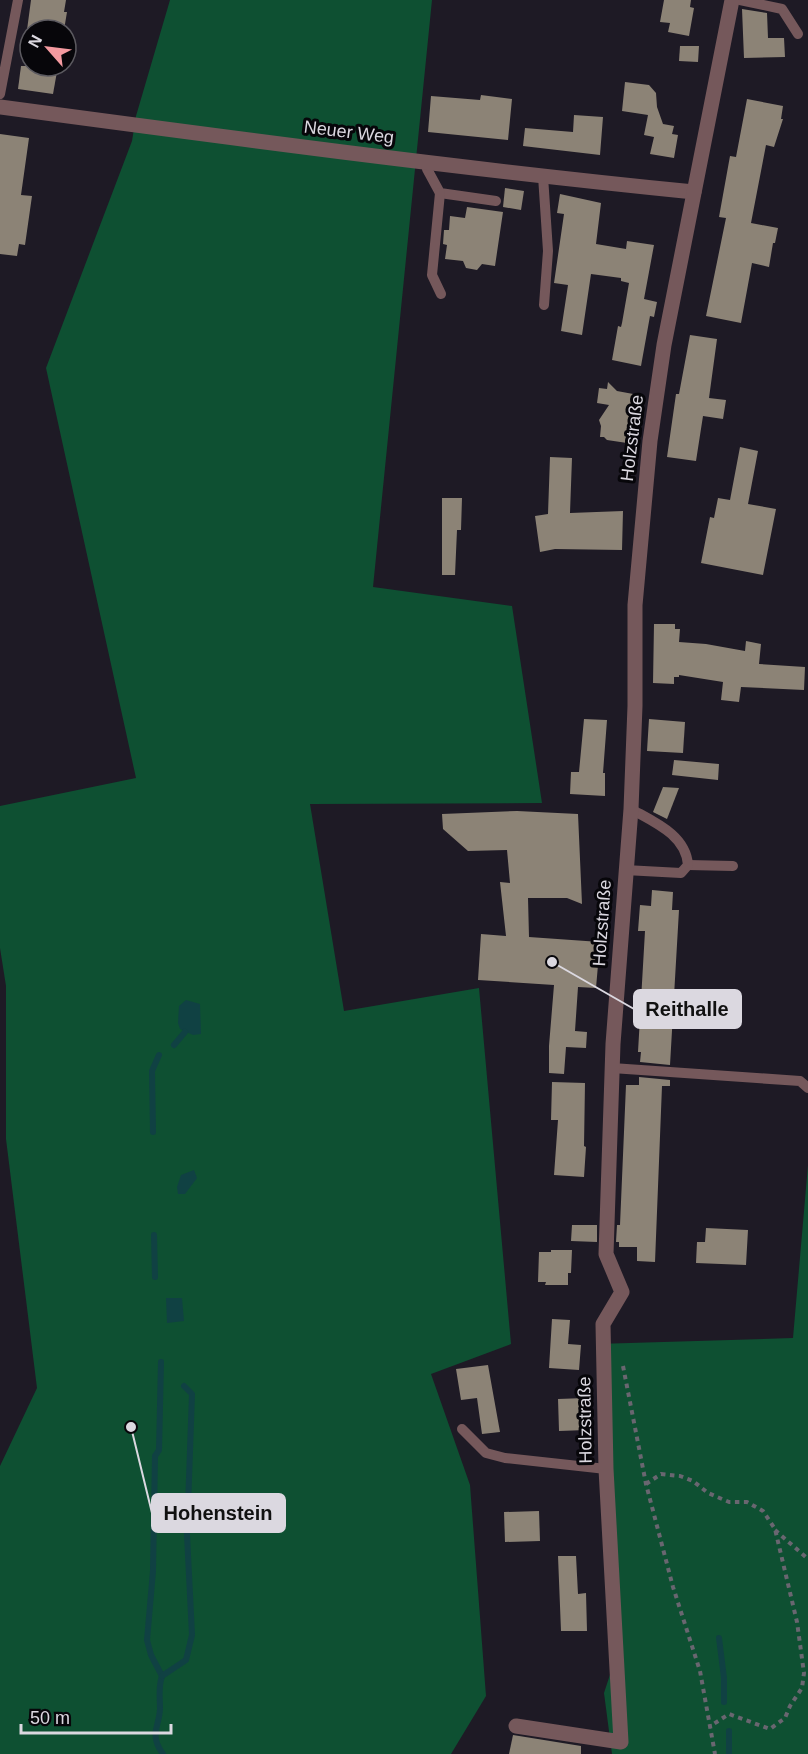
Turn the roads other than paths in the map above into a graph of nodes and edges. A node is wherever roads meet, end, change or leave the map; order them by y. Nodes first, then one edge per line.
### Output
1 (18, 0) edge
2 (732, 0) edge
3 (740, 0) edge
4 (798, 34) dead end
5 (0, 94) edge
6 (0, 106) edge
7 (427, 162) junction
8 (543, 176) junction
9 (693, 192) junction
10 (440, 193) junction
11 (496, 201) dead end
12 (441, 294) dead end
13 (544, 304) dead end
14 (631, 809) junction
15 (688, 865) junction
16 (733, 866) dead end
17 (625, 870) junction
18 (612, 1068) junction
19 (808, 1089) edge
20 (462, 1429) dead end
21 (606, 1469) junction
22 (516, 1726) dead end

1 - 5 lane
2 - 9 street, Holzstraße
3 - 4 lane
6 - 7 street, Neuer Weg
7 - 8 street, Neuer Weg
7 - 10 lane
8 - 9 street, Neuer Weg
8 - 13 lane
9 - 14 street, Holzstraße
10 - 11 lane
10 - 12 lane
14 - 15 lane
14 - 17 street, Holzstraße
15 - 16 lane
15 - 17 lane
17 - 18 street, Holzstraße
18 - 19 lane
18 - 21 street, Holzstraße
20 - 21 lane
21 - 22 street, Holzstraße

